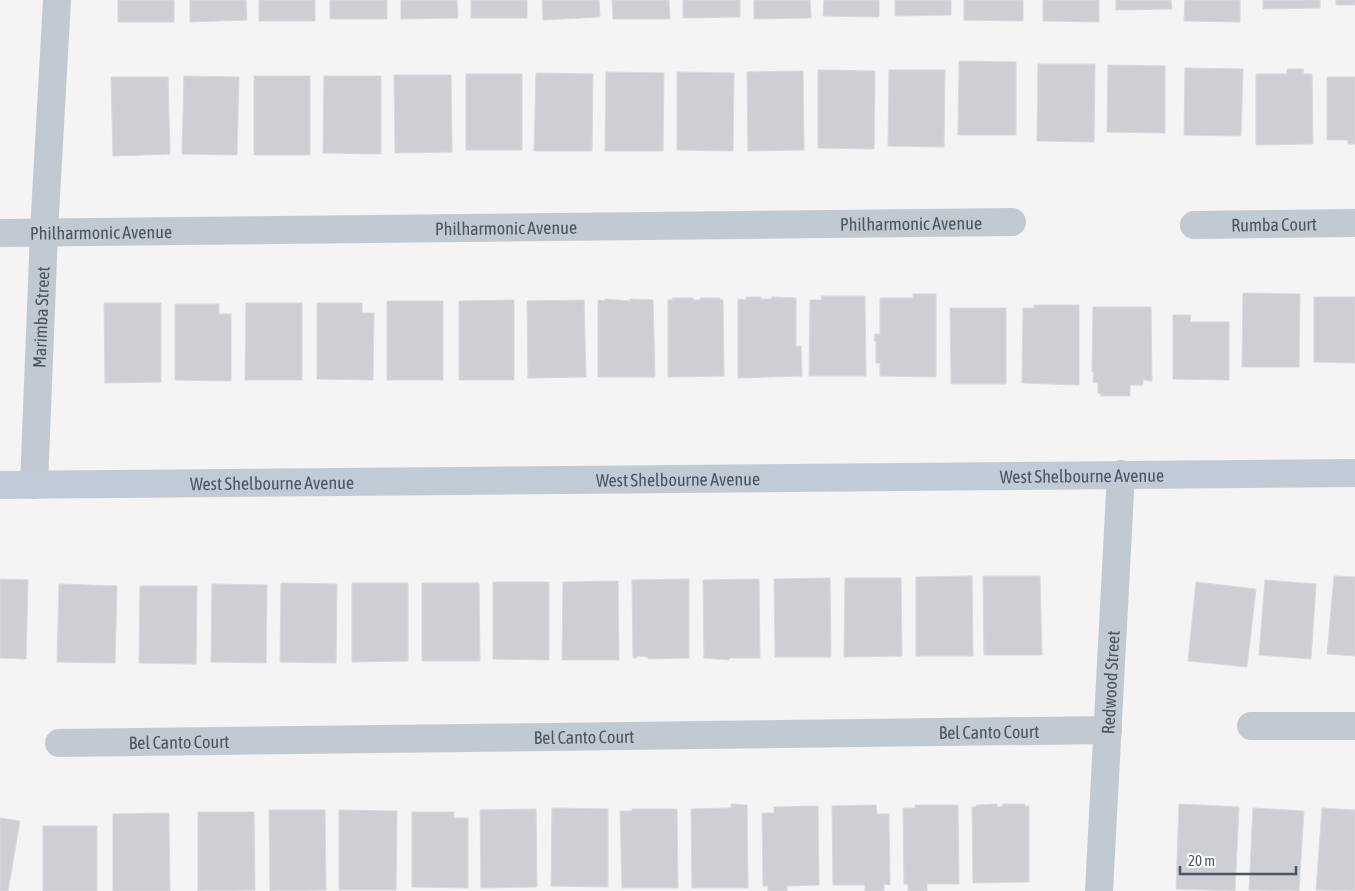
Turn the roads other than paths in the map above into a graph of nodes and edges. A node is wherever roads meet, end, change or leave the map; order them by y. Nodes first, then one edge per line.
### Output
1 (57, 0) edge
2 (1012, 222) dead end
3 (1355, 224) edge
4 (1194, 226) dead end
5 (44, 232) junction
6 (0, 233) edge
7 (1355, 473) edge
8 (1120, 474) junction
9 (0, 485) edge
10 (34, 485) junction
11 (1251, 726) dead end
12 (1355, 726) edge
13 (1108, 730) junction
14 (59, 743) dead end
15 (1099, 891) edge

1 - 5 street, Marimba Street
2 - 5 street, Philharmonic Avenue
3 - 4 street, Rumba Court
5 - 6 street, Philharmonic Avenue
5 - 10 street, Marimba Street
7 - 8 street, West Shelbourne Avenue
8 - 10 street, West Shelbourne Avenue
8 - 13 street, Redwood Street
9 - 10 street, West Shelbourne Avenue
11 - 12 street
13 - 14 street, Bel Canto Court
13 - 15 street, Redwood Street

